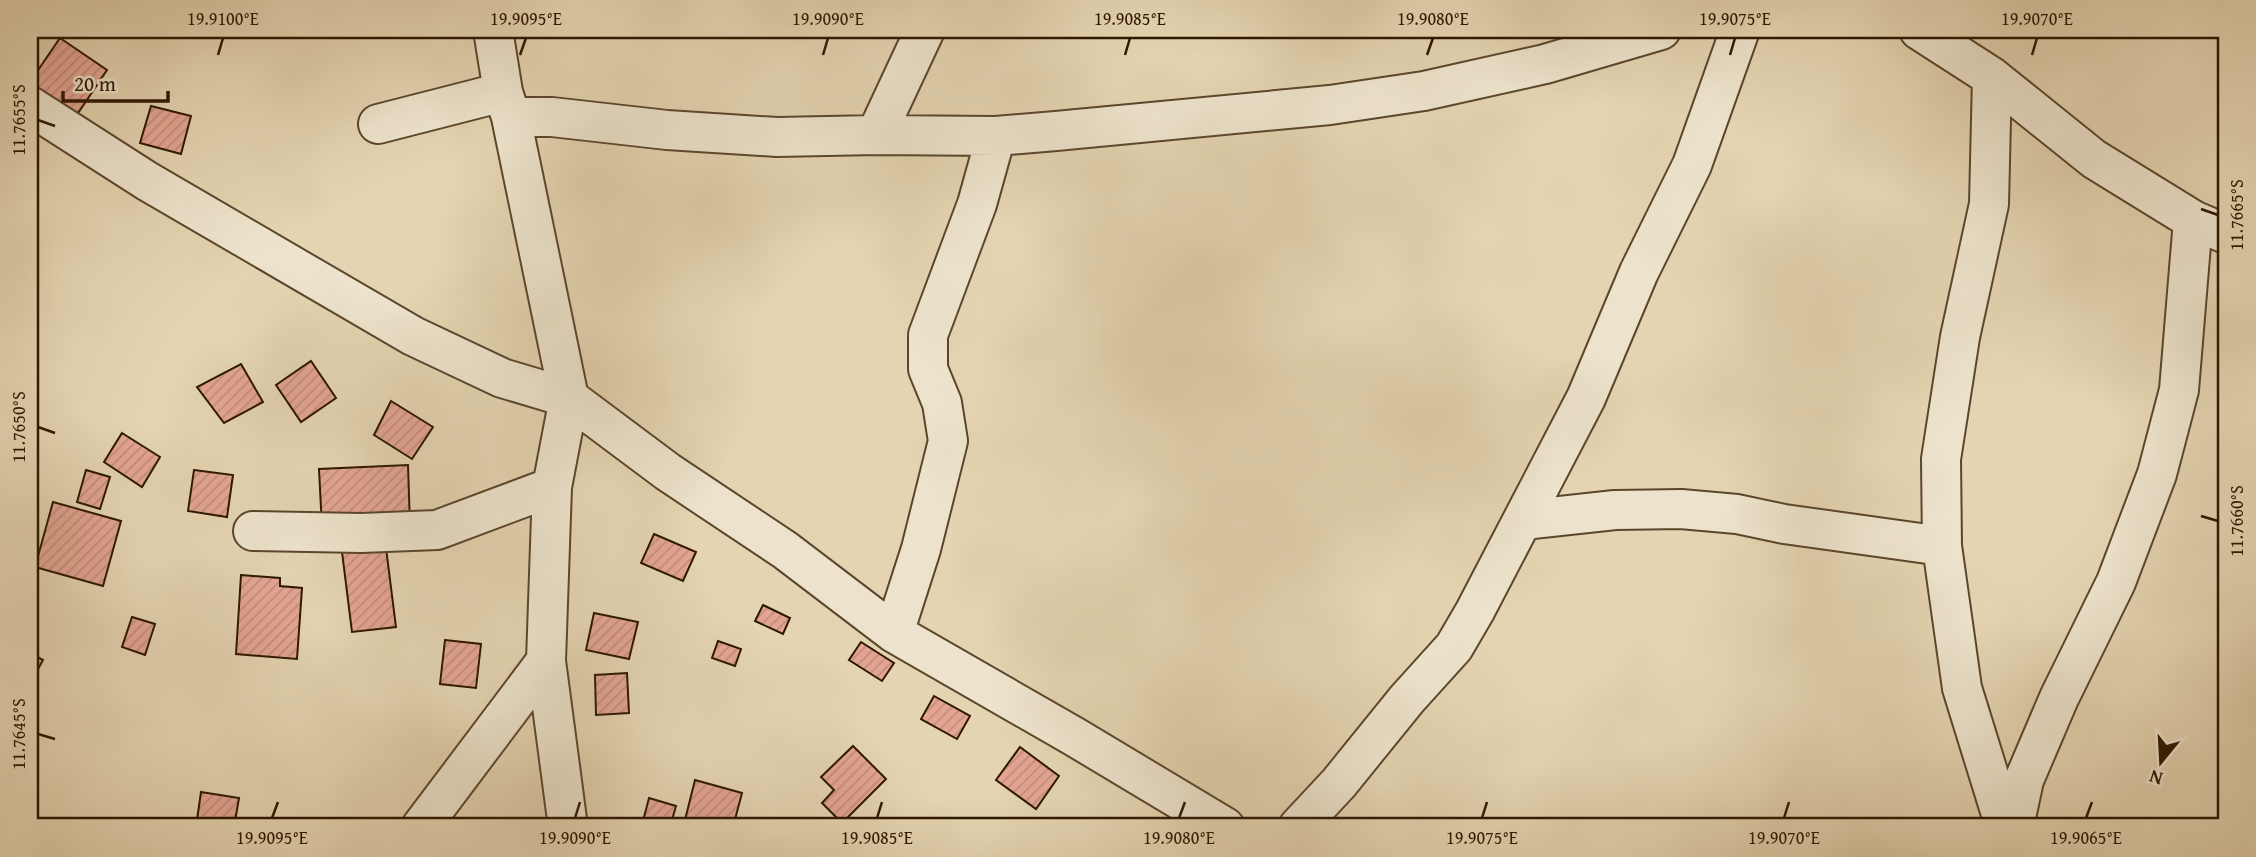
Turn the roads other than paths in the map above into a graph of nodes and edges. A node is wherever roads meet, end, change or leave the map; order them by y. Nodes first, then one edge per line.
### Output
1 (493, 30) edge
2 (925, 30) edge
3 (1661, 30) edge
4 (1740, 30) edge
5 (1919, 30) edge
6 (1992, 77) junction
7 (507, 105) junction
8 (32, 113) edge
9 (378, 124) dead end
10 (876, 135) junction
11 (996, 136) junction
12 (2210, 227) edge
13 (569, 398) junction
14 (552, 487) junction
15 (1523, 520) junction
16 (253, 531) dead end
17 (1941, 546) junction
18 (894, 633) junction
19 (545, 661) junction
20 (1184, 815) edge
21 (421, 827) edge
22 (568, 827) edge
23 (1225, 827) edge
24 (1298, 827) edge
25 (2005, 827) edge
26 (2014, 827) edge

1 - 7 street
2 - 10 street
3 - 11 street
4 - 15 street
5 - 6 street
6 - 12 street
6 - 17 street
7 - 9 street
7 - 10 street
7 - 13 street
8 - 13 street
10 - 11 street
11 - 18 street
12 - 26 street
13 - 14 street
13 - 18 street
14 - 16 street
14 - 19 street
15 - 17 street
15 - 24 street
17 - 25 street
18 - 20 street
19 - 21 street
19 - 22 street
20 - 23 street

